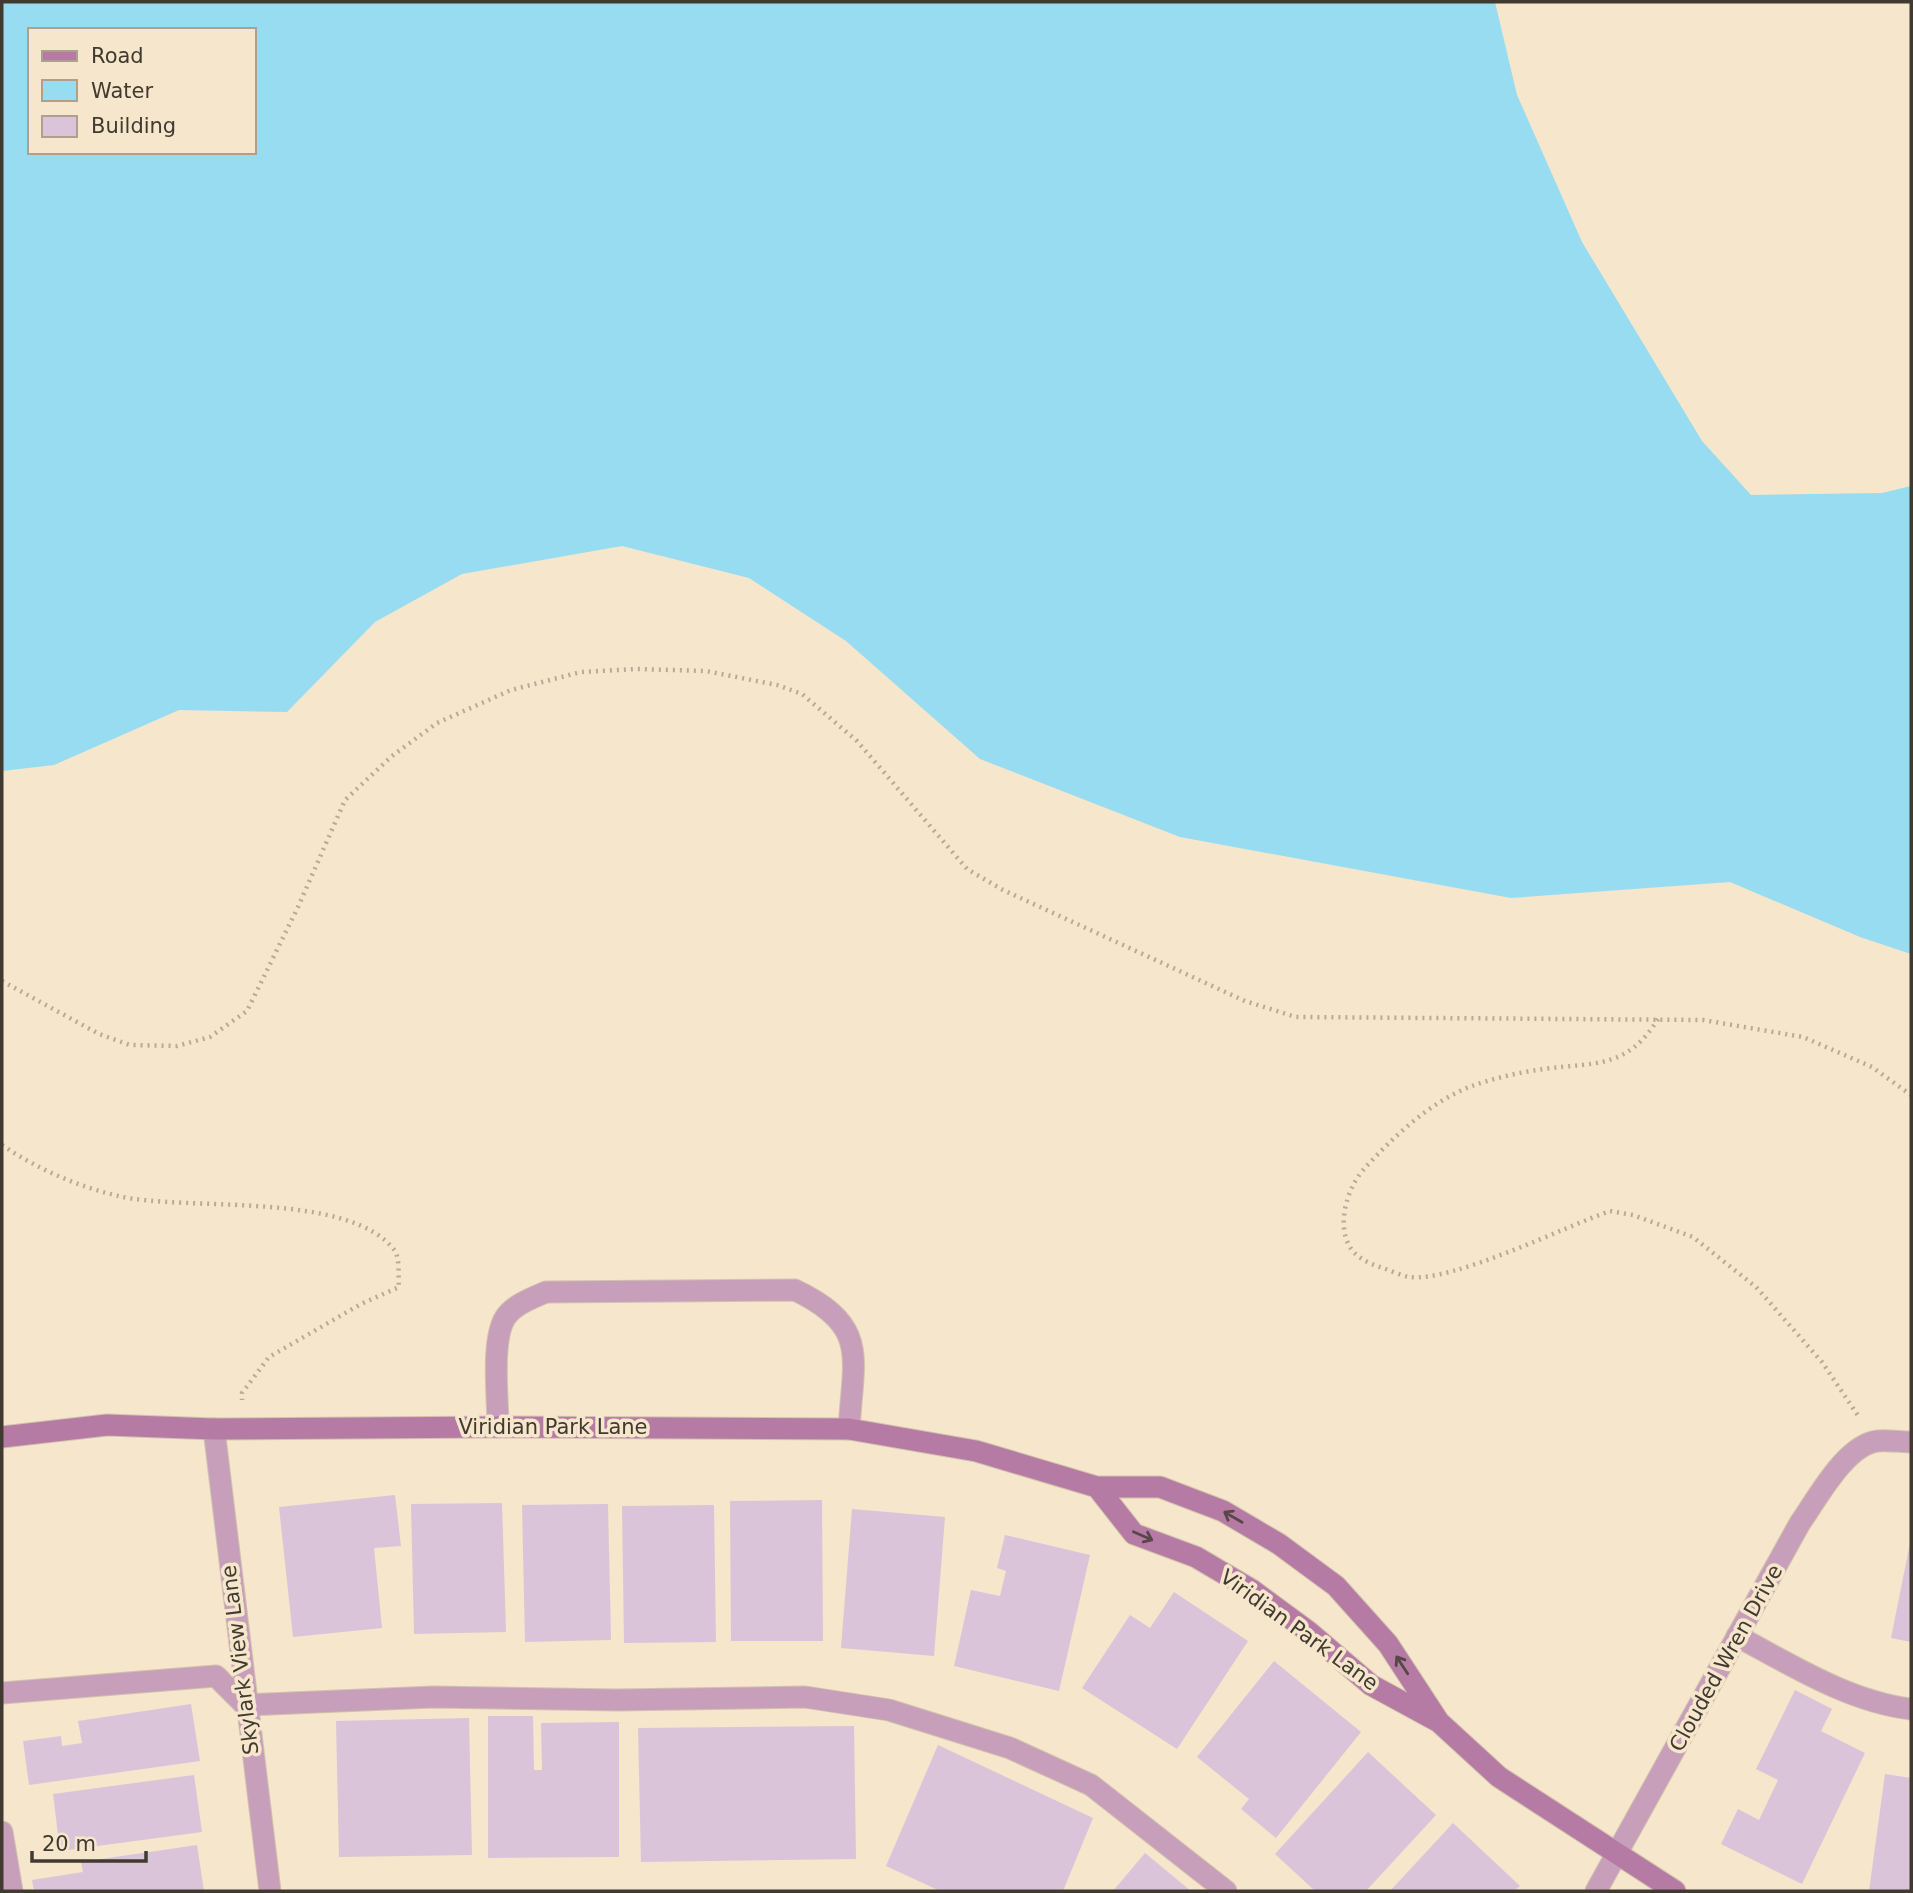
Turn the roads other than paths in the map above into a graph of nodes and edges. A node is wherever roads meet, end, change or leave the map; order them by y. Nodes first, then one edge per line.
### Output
1 (498, 1427) junction
2 (214, 1429) junction
3 (849, 1429) junction
4 (2, 1437) edge
5 (1911, 1442) edge
6 (1097, 1487) junction
7 (1737, 1636) junction
8 (2, 1693) edge
9 (245, 1705) junction
10 (1911, 1709) edge
11 (1439, 1722) junction
12 (2, 1832) edge
13 (1616, 1855) junction
14 (12, 1891) edge
15 (270, 1891) edge
16 (1226, 1891) edge
17 (1596, 1891) edge
18 (1675, 1891) edge

1 - 2 street, Viridian Park Lane
1 - 3 street, Viridian Park Lane
1 - 3 street
2 - 4 street, Viridian Park Lane
2 - 9 street, Skylark View Lane
3 - 6 street, Viridian Park Lane
5 - 7 street, Clouded Wren Drive
6 -> 11 street, Viridian Park Lane
11 -> 6 street, Viridian Park Lane
7 - 10 street
7 - 13 street, Clouded Wren Drive
8 - 9 street
9 - 15 street, Skylark View Lane
9 - 16 street
11 - 13 street, Viridian Park Lane
12 - 14 street
13 - 17 street, Clouded Wren Drive
13 - 18 street, Viridian Park Lane

